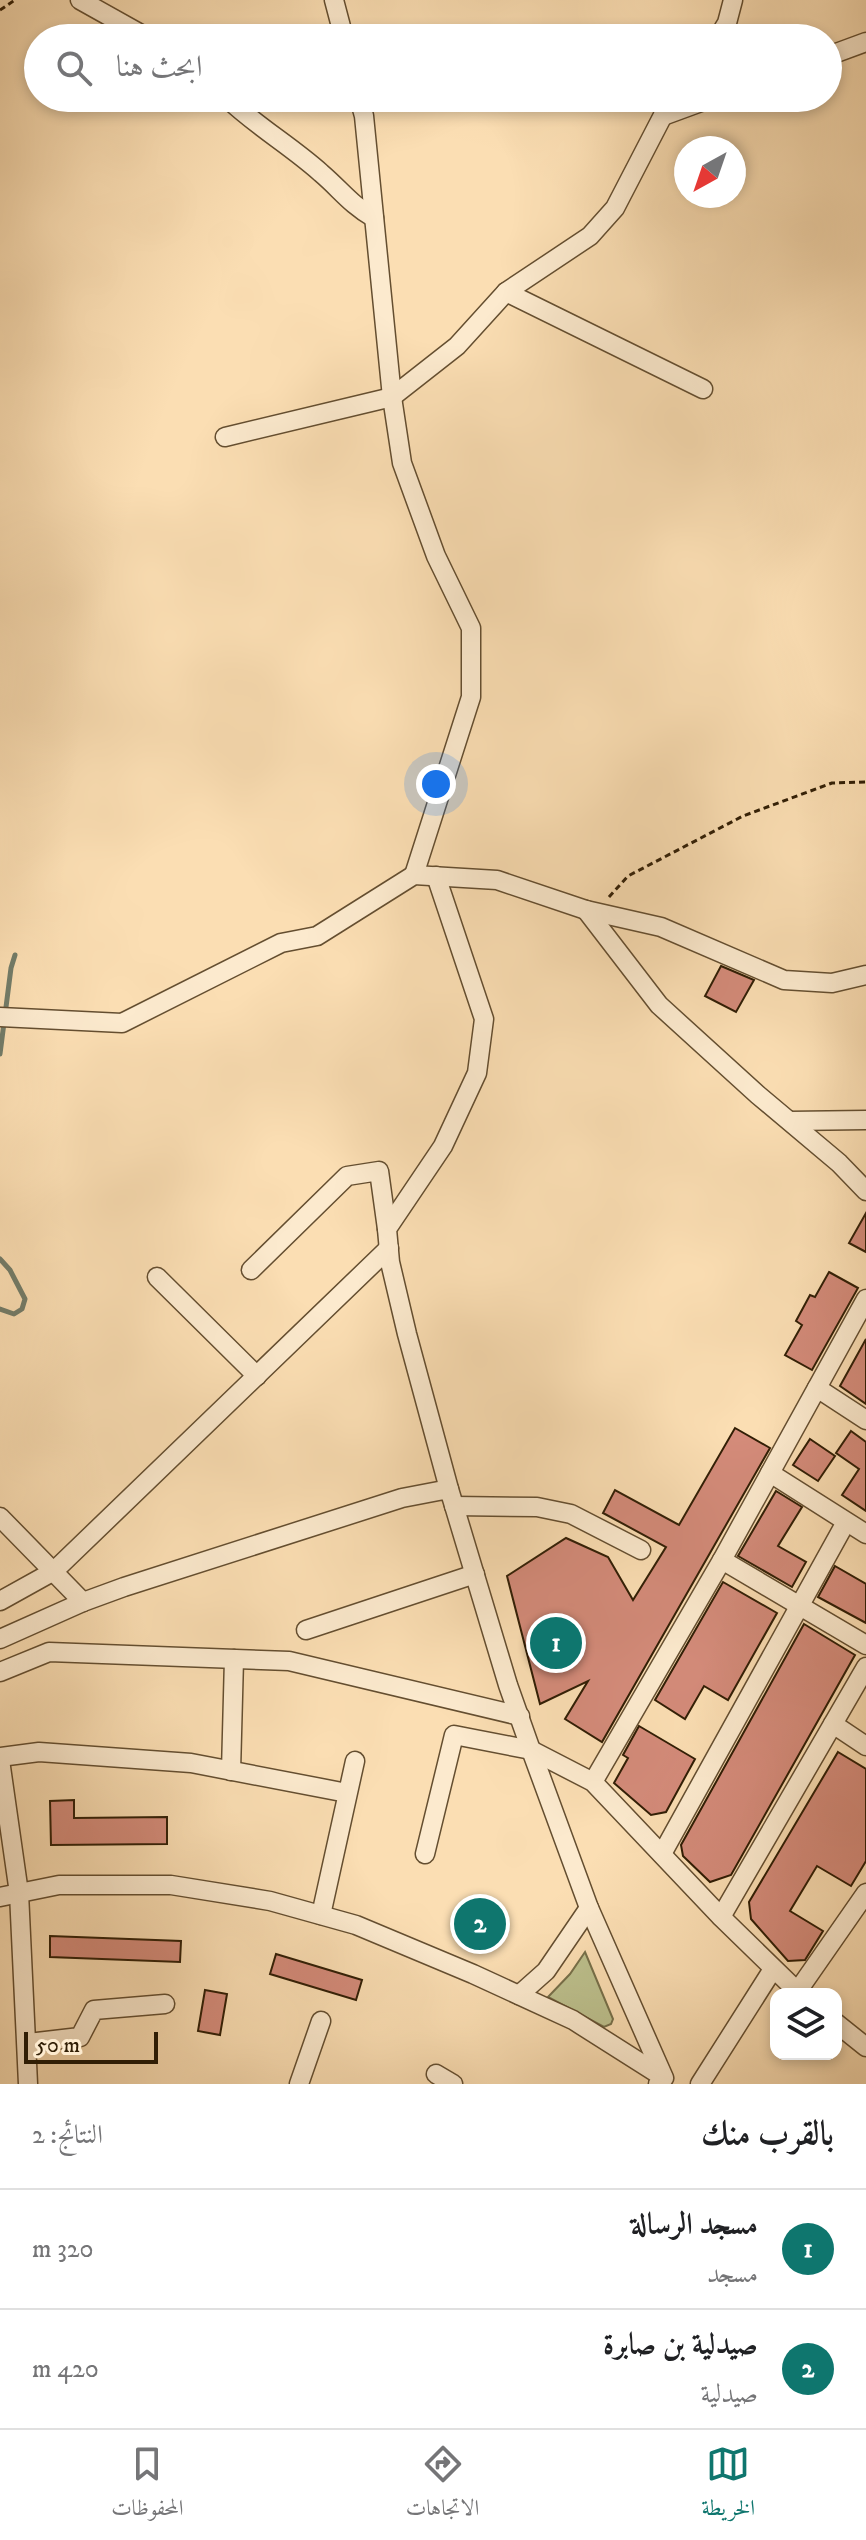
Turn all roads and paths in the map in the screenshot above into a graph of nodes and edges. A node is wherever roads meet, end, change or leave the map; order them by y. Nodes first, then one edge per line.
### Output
1 (15, 0) edge
2 (80, 0) edge
3 (334, 0) edge
4 (733, 0) edge
5 (0, 10) edge
6 (123, 24) edge
7 (340, 24) edge
8 (726, 24) edge
9 (866, 42) edge
10 (842, 51) edge
11 (245, 112) edge
12 (363, 112) edge
13 (665, 112) edge
14 (674, 112) edge
15 (663, 116) junction
16 (374, 218) junction
17 (506, 292) junction
18 (703, 389) dead end
19 (392, 397) junction
20 (225, 437) dead end
21 (866, 782) edge
22 (414, 875) junction
23 (436, 876) junction
24 (592, 911) junction
25 (866, 975) edge
26 (7, 1018) edge
27 (866, 1120) edge
28 (790, 1121) junction
29 (866, 1191) edge
30 (388, 1238) junction
31 (251, 1270) dead end
32 (157, 1277) dead end
33 (866, 1299) edge
34 (257, 1376) junction
35 (817, 1388) junction
36 (866, 1420) edge
37 (770, 1473) junction
38 (452, 1498) junction
39 (0, 1517) edge
40 (846, 1522) junction
41 (866, 1534) edge
42 (641, 1550) dead end
43 (722, 1560) junction
44 (54, 1571) junction
45 (475, 1574) junction
46 (0, 1601) edge
47 (83, 1602) junction
48 (799, 1605) junction
49 (306, 1630) dead end
50 (0, 1639) edge
51 (866, 1645) edge
52 (234, 1659) junction
53 (866, 1667) edge
54 (0, 1672) edge
55 (520, 1716) junction
56 (833, 1724) junction
57 (866, 1746) edge
58 (531, 1750) junction
59 (0, 1759) edge
60 (355, 1761) dead end
61 (231, 1771) junction
62 (593, 1782) junction
63 (347, 1793) junction
64 (425, 1854) dead end
65 (662, 1854) junction
66 (866, 1893) edge
67 (9, 1895) edge
68 (589, 1908) junction
69 (321, 1915) junction
70 (721, 1917) junction
71 (773, 1969) junction
72 (793, 1988) edge
73 (801, 1988) edge
74 (519, 1995) junction
75 (165, 2004) dead end
76 (321, 2021) dead end
77 (842, 2028) edge
78 (28, 2043) junction
79 (866, 2047) edge
80 (436, 2074) dead end
81 (665, 2082) edge
82 (28, 2084) edge
83 (299, 2084) edge
84 (453, 2084) edge
85 (700, 2084) edge

1 - 5 path
2 - 6 street
3 - 7 street
4 - 8 street
9 - 10 street
11 - 16 street
12 - 16 street
13 - 15 street
14 - 15 street
15 - 17 street
16 - 19 street
17 - 18 street
17 - 19 street
19 - 20 street
19 - 22 street
21 - 24 path
22 - 23 street
22 - 26 street
23 - 24 street
23 - 30 street
24 - 25 street
24 - 28 street
27 - 28 street
28 - 29 street
30 - 31 street
30 - 34 street
30 - 38 street
32 - 34 street
33 - 35 street
34 - 44 street
35 - 36 street
35 - 37 street
37 - 40 street
37 - 43 street
38 - 42 street
38 - 45 street
38 - 47 street
39 - 44 street
40 - 41 street
40 - 48 street
43 - 48 street
43 - 62 street
44 - 46 street
44 - 47 street
45 - 49 street
45 - 55 street
47 - 50 street
48 - 51 street
48 - 65 street
52 - 54 street
52 - 55 street
52 - 61 street
53 - 56 street
55 - 58 street
56 - 57 street
56 - 70 street
58 - 62 street
58 - 64 street
58 - 68 street
59 - 61 street
59 - 67 street
60 - 63 street
61 - 63 street
62 - 65 street
63 - 69 street
65 - 70 street
66 - 73 street
67 - 69 street
67 - 78 street
68 - 74 street
68 - 81 street
69 - 74 street
70 - 71 street
71 - 72 street
71 - 85 street
74 - 81 street
75 - 78 street
76 - 83 street
77 - 79 street
78 - 82 street
80 - 84 street

